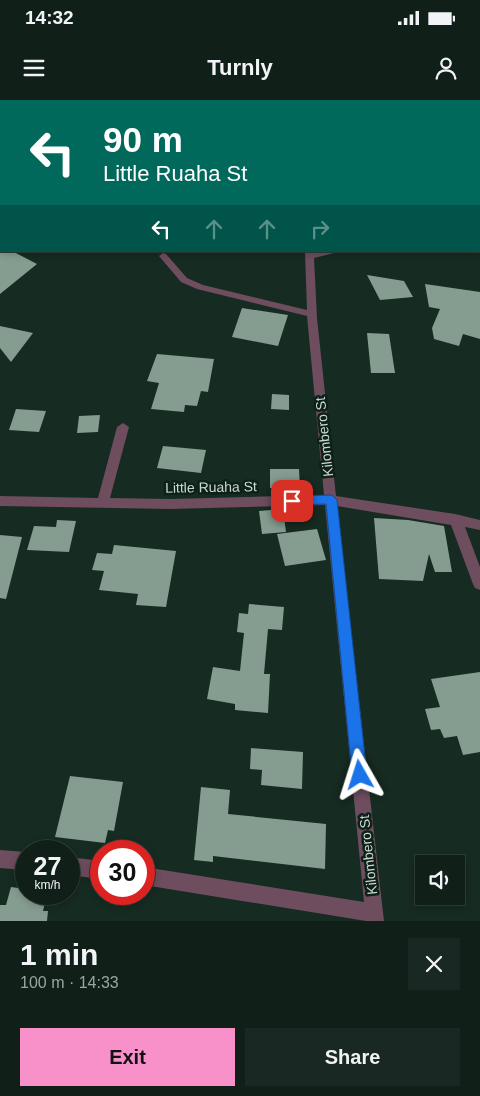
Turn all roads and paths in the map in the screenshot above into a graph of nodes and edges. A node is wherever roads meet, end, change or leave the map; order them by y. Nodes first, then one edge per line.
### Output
1 (328, 252) edge
2 (309, 254) edge
3 (163, 256) dead end
4 (312, 314) junction
5 (123, 427) dead end
6 (332, 500) junction
7 (0, 501) edge
8 (103, 502) junction
9 (455, 519) junction
10 (480, 525) edge
11 (480, 584) edge
12 (0, 859) edge
13 (15, 860) edge
14 (155, 878) edge
15 (374, 917) edge

1 - 2 street
2 - 4 street, Kilombero St
3 - 4 street
4 - 6 street, Kilombero St
5 - 8 street
6 - 8 street, Little Ruaha St
6 - 9 street, Little Ruaha St
6 - 15 street, Kilombero St
7 - 8 street, Little Ruaha St
9 - 10 street, Little Ruaha St
9 - 11 street
12 - 13 street
14 - 15 street

